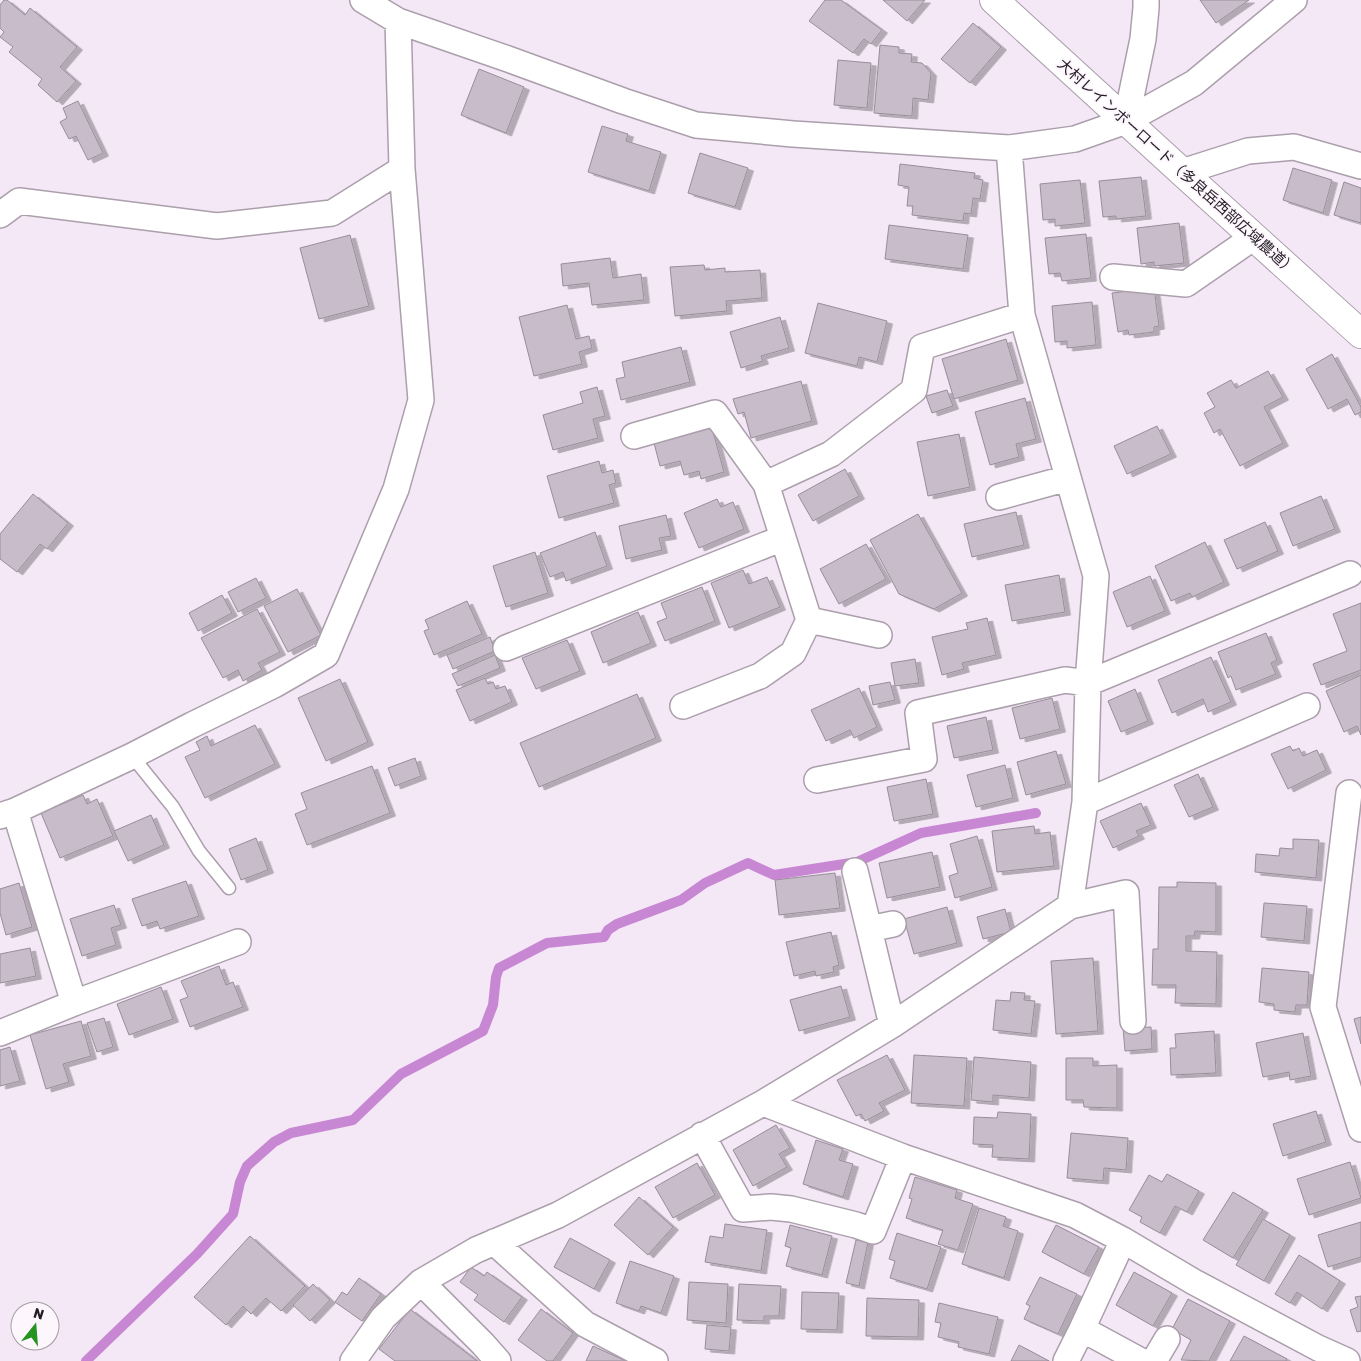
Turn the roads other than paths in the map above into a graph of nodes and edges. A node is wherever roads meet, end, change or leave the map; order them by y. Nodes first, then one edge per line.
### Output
1 (363, 0) edge
2 (994, 0) edge
3 (1294, 0) edge
4 (1150, 3) edge
5 (398, 21) junction
6 (1126, 121) junction
7 (1009, 148) junction
8 (1361, 166) edge
9 (402, 170) junction
10 (1182, 172) junction
11 (0, 215) edge
12 (1254, 237) junction
13 (1113, 277) dead end
14 (1022, 315) junction
15 (1361, 334) edge
16 (634, 436) dead end
17 (1068, 478) junction
18 (766, 484) junction
19 (999, 497) dead end
20 (783, 538) junction
21 (1350, 574) dead end
22 (809, 620) junction
23 (879, 634) dead end
24 (506, 648) dead end
25 (1088, 683) junction
26 (683, 706) dead end
27 (1307, 706) dead end
28 (132, 756) junction
29 (817, 780) dead end
30 (1348, 789) edge
31 (1085, 802) junction
32 (8, 814) edge
33 (855, 871) dead end
34 (229, 888) dead end
35 (1070, 906) junction
36 (238, 942) dead end
37 (74, 1003) junction
38 (1133, 1021) dead end
39 (892, 1025) junction
40 (0, 1033) edge
41 (763, 1103) junction
42 (1361, 1129) edge
43 (702, 1136) junction
44 (903, 1157) junction
45 (1123, 1240) junction
46 (494, 1242) junction
47 (421, 1282) junction
48 (1082, 1329) junction
49 (1166, 1339) dead end
50 (1315, 1355) edge
51 (353, 1361) edge
52 (498, 1361) edge
53 (655, 1361) edge
54 (1066, 1361) edge
55 (1141, 1361) edge
56 (1154, 1361) edge
57 (1347, 1361) edge

1 - 5 street
2 - 6 street, 大村レインボーロード（多良岳西部広域農道）
3 - 6 street
4 - 6 street
5 - 7 street
5 - 9 street
6 - 7 street
6 - 10 street, 大村レインボーロード（多良岳西部広域農道）
7 - 14 street
8 - 10 street
9 - 11 street
9 - 28 street
10 - 12 street, 大村レインボーロード（多良岳西部広域農道）
12 - 13 street
12 - 15 street, 大村レインボーロード（多良岳西部広域農道）
14 - 17 street
14 - 18 street
16 - 18 street
17 - 19 street
17 - 25 street
18 - 20 street
20 - 22 street
20 - 24 street
21 - 25 street
22 - 23 street
22 - 26 street
25 - 29 street
25 - 31 street
27 - 31 street
28 - 32 street
28 - 34 lane
30 - 42 street
31 - 35 street
32 - 37 street
33 - 39 street
35 - 38 street
35 - 39 street
36 - 37 street
37 - 40 street
39 - 41 street
41 - 43 street
41 - 44 street
43 - 44 street
43 - 46 street
44 - 45 street
45 - 48 street
45 - 50 street
46 - 47 street
46 - 53 street
47 - 51 street
47 - 52 street
48 - 54 street
48 - 55 street
49 - 56 street
50 - 57 street

